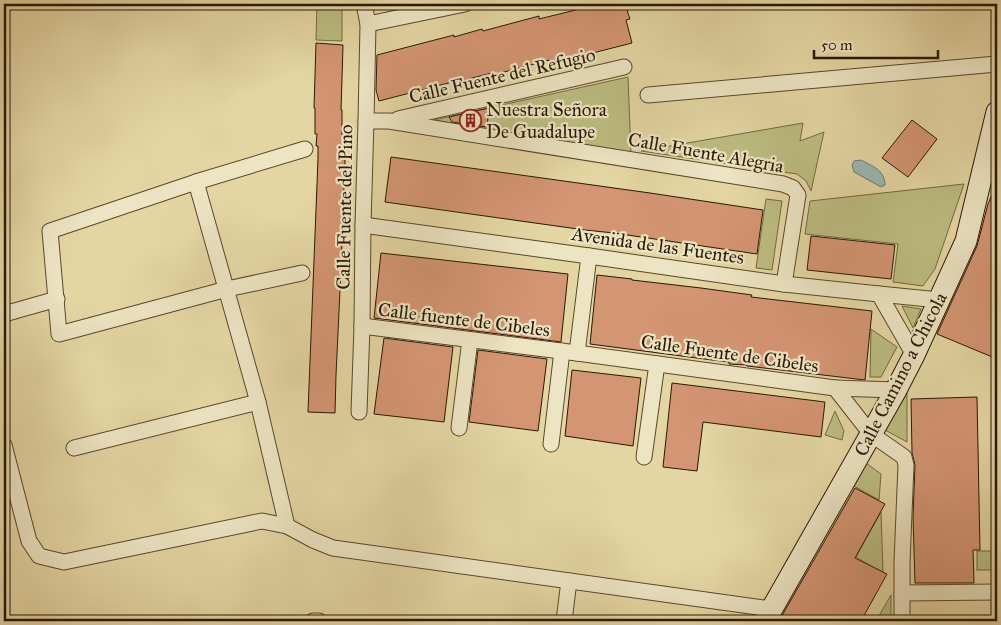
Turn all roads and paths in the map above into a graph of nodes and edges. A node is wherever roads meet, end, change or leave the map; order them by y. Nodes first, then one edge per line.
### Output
1 (364, 4) edge
2 (465, 4) edge
3 (368, 24) junction
4 (997, 64) edge
5 (624, 67) dead end
6 (648, 95) dead end
7 (997, 112) edge
8 (366, 121) junction
9 (389, 121) junction
10 (305, 149) dead end
11 (196, 182) junction
12 (363, 225) junction
13 (589, 256) junction
14 (302, 272) dead end
15 (784, 284) junction
16 (227, 290) junction
17 (879, 294) junction
18 (57, 298) junction
19 (939, 300) junction
20 (4, 314) edge
21 (362, 326) junction
22 (470, 340) junction
23 (569, 352) junction
24 (914, 355) junction
25 (658, 364) junction
26 (836, 388) junction
27 (896, 390) junction
28 (258, 402) junction
29 (359, 412) dead end
30 (459, 428) dead end
31 (871, 434) junction
32 (4, 444) edge
33 (551, 444) dead end
34 (74, 448) dead end
35 (644, 457) dead end
36 (287, 526) junction
37 (569, 581) junction
38 (997, 592) edge
39 (902, 593) junction
40 (768, 615) edge
41 (564, 621) edge
42 (902, 621) edge

1 - 3 street, Calle Fuente del Pino
2 - 3 street
3 - 8 street, Calle Fuente del Pino
4 - 6 street
5 - 9 street, Calle Fuente del Refugio
7 - 19 street, Calle Camino a Chicola
8 - 9 street, Calle Fuente Alegria
8 - 12 street, Calle Fuente del Pino
9 - 15 street, Calle Fuente Alegria
10 - 11 street
11 - 16 street
11 - 18 street
12 - 13 street, Avenida de las Fuentes
12 - 21 street, Calle Fuente del Pino
13 - 15 street, Avenida de las Fuentes
13 - 23 street
14 - 16 street
15 - 17 street, Avenida de las Fuentes
16 - 18 street
16 - 28 street
17 - 19 street, Avenida de las Fuentes
17 - 24 street
18 - 20 street
19 - 24 street, Calle Camino a Chicola
21 - 22 street, Calle fuente de Cibeles
21 - 29 street, Calle Fuente del Pino
22 - 23 street, Calle fuente de Cibeles
22 - 30 street
23 - 25 street, Calle Fuente de Cibeles
23 - 33 street
24 - 27 street, Calle Camino a Chicola
25 - 26 street, Calle Fuente de Cibeles
25 - 35 street
26 - 27 street
26 - 31 street, Calle Fuente de Cibeles
27 - 31 street, Calle Camino a Chicola
28 - 34 street
28 - 36 street
31 - 39 street, Calle Fuente de Cibeles
31 - 40 street, Calle Camino a Chicola
32 - 36 street
36 - 37 street
37 - 40 street
37 - 41 street
38 - 39 street
39 - 42 street, Calle Fuente de Cibeles

